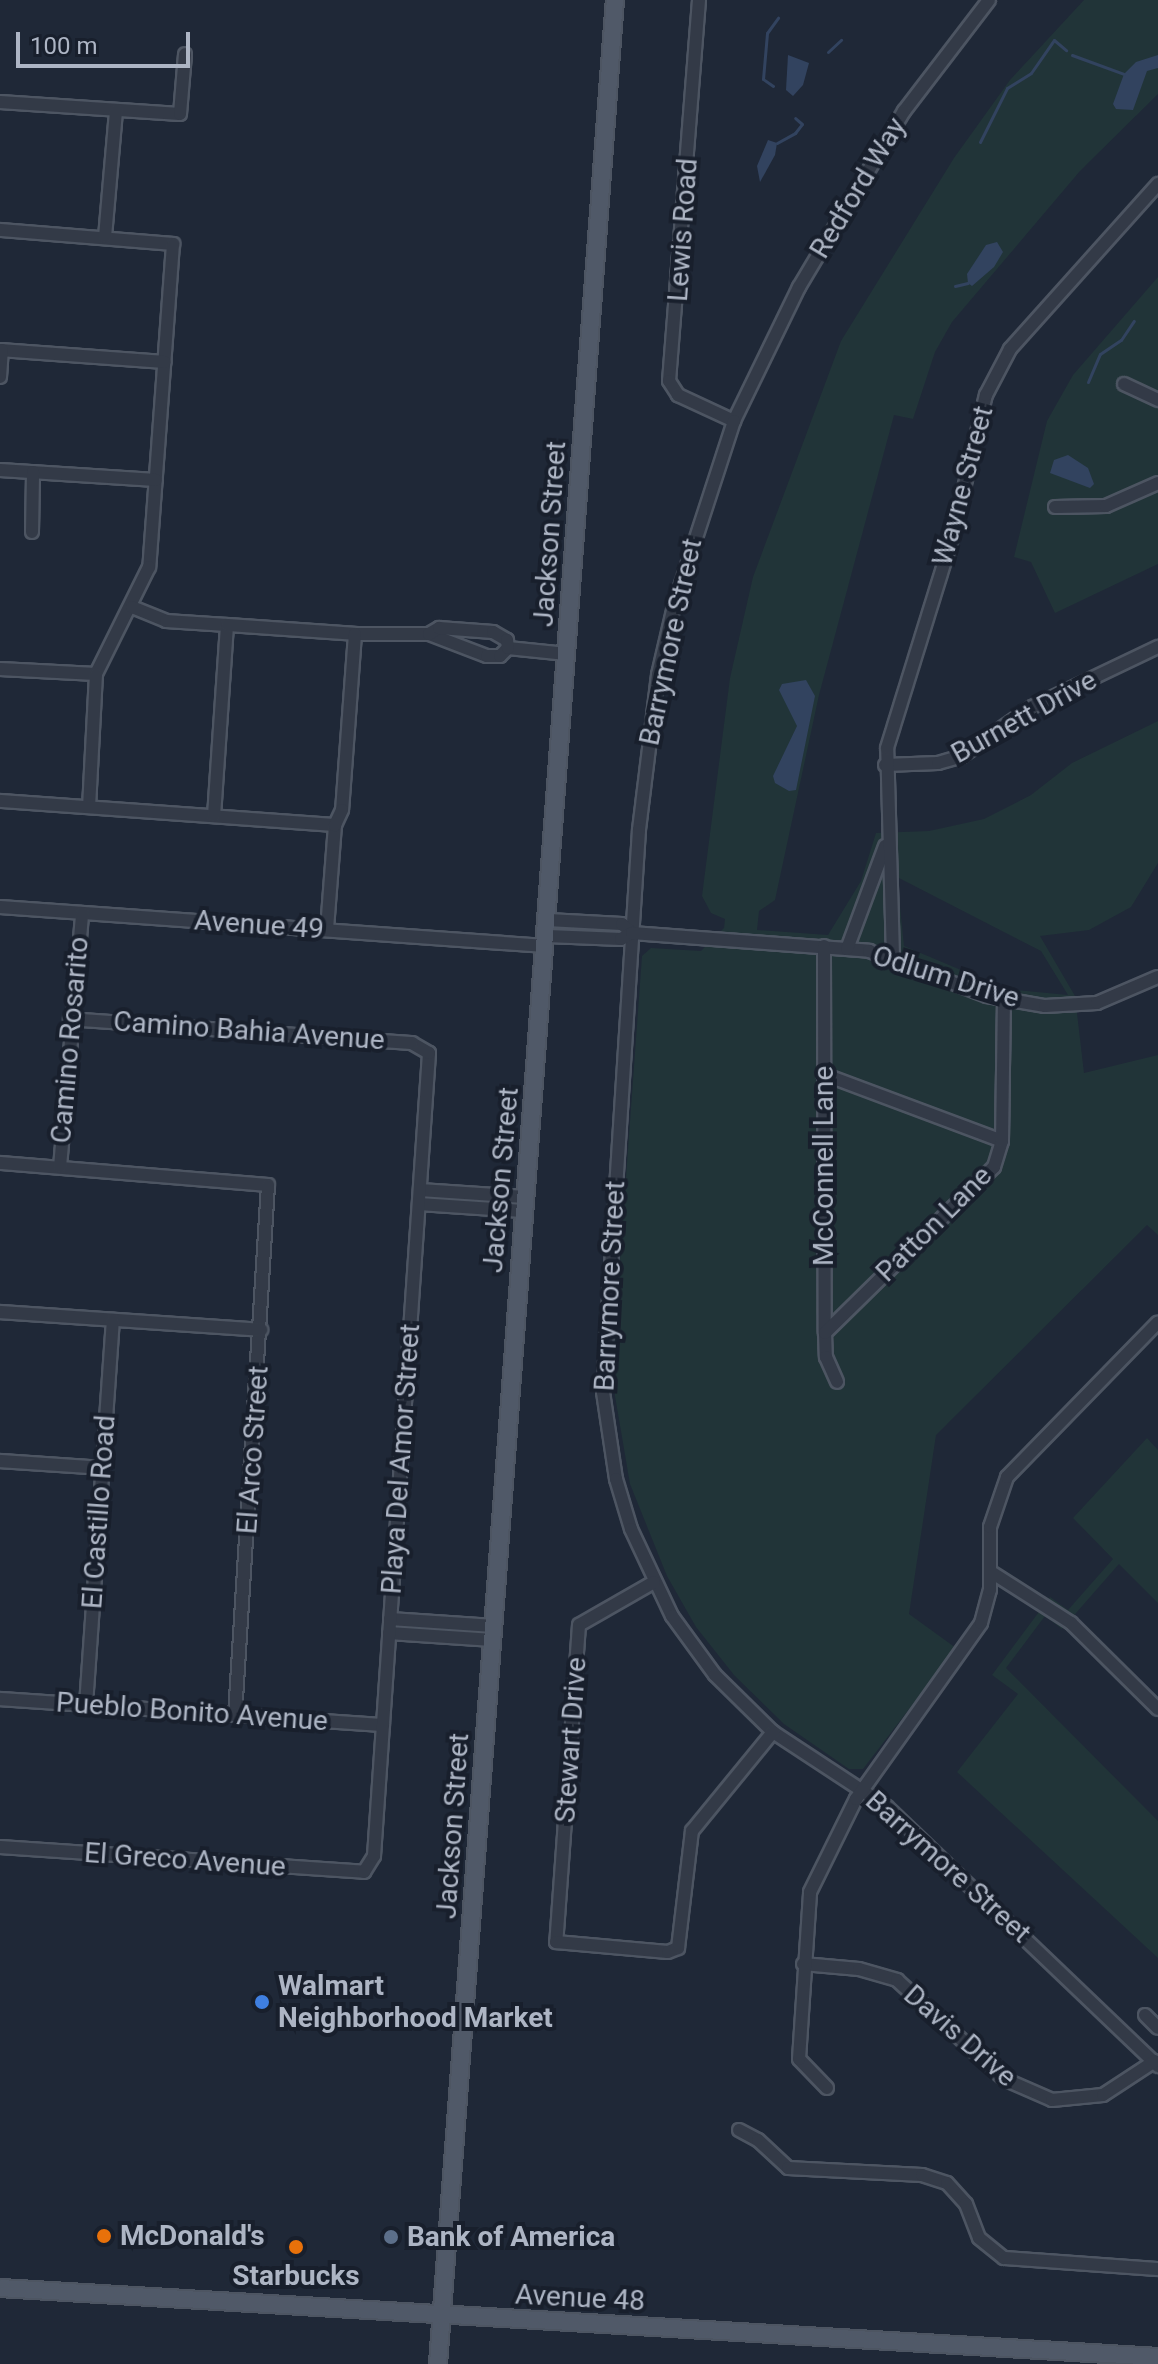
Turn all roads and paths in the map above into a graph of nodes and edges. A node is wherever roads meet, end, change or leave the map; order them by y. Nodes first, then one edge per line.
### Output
1 (615, 0) edge
2 (699, 0) edge
3 (989, 0) edge
4 (185, 54) dead end
5 (0, 102) edge
6 (116, 110) junction
7 (1158, 184) edge
8 (0, 230) edge
9 (105, 237) junction
10 (1, 350) edge
11 (165, 362) junction
12 (0, 377) edge
13 (1124, 384) dead end
14 (748, 389) joint
15 (1158, 400) edge
16 (734, 421) junction
17 (0, 470) edge
18 (33, 472) junction
19 (156, 480) junction
20 (1158, 483) edge
21 (1055, 507) dead end
22 (32, 532) dead end
23 (132, 607) junction
24 (227, 625) junction
25 (474, 630) junction
26 (355, 634) junction
27 (429, 634) junction
28 (1158, 647) edge
29 (508, 648) junction
30 (472, 651) junction
31 (567, 654) junction
32 (0, 669) edge
33 (96, 674) junction
34 (885, 765) junction
35 (0, 801) edge
36 (89, 807) junction
37 (214, 816) junction
38 (335, 825) junction
39 (886, 842) junction
40 (0, 907) edge
41 (82, 913) junction
42 (596, 923) junction
43 (327, 930) junction
44 (632, 933) junction
45 (547, 934) junction
46 (595, 938) junction
47 (824, 946) junction
48 (847, 949) junction
49 (893, 957) junction
50 (1158, 977) edge
51 (1004, 1000) junction
52 (70, 1019) junction
53 (427, 1047) joint
54 (823, 1074) junction
55 (1002, 1141) junction
56 (0, 1163) edge
57 (60, 1167) junction
58 (420, 1190) junction
59 (419, 1204) junction
60 (524, 1204) junction
61 (0, 1312) edge
62 (113, 1320) junction
63 (1158, 1322) edge
64 (261, 1330) junction
65 (1148, 1332) junction
66 (825, 1333) junction
67 (1158, 1343) edge
68 (837, 1382) dead end
69 (0, 1461) edge
70 (102, 1468) junction
71 (991, 1572) junction
72 (654, 1582) junction
73 (390, 1619) junction
74 (389, 1633) junction
75 (493, 1633) junction
76 (0, 1699) edge
77 (86, 1705) junction
78 (1158, 1709) edge
79 (235, 1715) junction
80 (383, 1725) junction
81 (773, 1732) junction
82 (863, 1788) junction
83 (0, 1847) edge
84 (370, 1870) joint
85 (803, 1964) junction
86 (1145, 2015) dead end
87 (1158, 2028) edge
88 (1157, 2064) edge
89 (827, 2088) dead end
90 (739, 2130) dead end
91 (1158, 2269) edge
92 (0, 2288) edge
93 (443, 2317) junction
94 (1158, 2357) edge
95 (438, 2364) edge
96 (1157, 2364) edge

1 - 31 main road, Jackson Street
2 - 16 street, Lewis Road
3 - 14 street, Redford Way
4 - 6 street
5 - 6 street
6 - 9 street
7 - 34 street, Wayne Street
8 - 9 street
9 - 11 street
10 - 11 street
10 - 12 street
11 - 19 street
13 - 15 street
14 - 16 street, Barrymore Street
16 - 44 street, Barrymore Street
17 - 18 street
18 - 19 street
18 - 22 street
19 - 23 street
20 - 21 street
23 - 24 street
23 - 33 street
24 - 26 street
24 - 37 street
25 - 27 street
25 - 29 street
25 - 30 street
26 - 27 street
26 - 38 street
27 - 30 street
28 - 34 street, Burnett Drive
29 - 30 street
29 - 31 street
31 - 45 main road, Jackson Street
32 - 33 street
33 - 36 street
34 - 39 street, Wayne Street
35 - 36 street
36 - 37 street
37 - 38 street
38 - 43 street
39 - 48 street, Wayne Street
39 - 49 street, Wayne Street
40 - 41 street, Avenue 49
41 - 43 street, Avenue 49
41 - 52 street, Camino Rosarito
42 - 44 street, Odlum Drive
42 - 45 street, Odlum Drive
42 - 46 street
43 - 45 street, Avenue 49
44 - 46 street, Odlum Drive
44 - 47 street, Odlum Drive
44 - 72 street, Barrymore Street
45 - 46 street, Odlum Drive
45 - 60 main road, Jackson Street
47 - 48 street, Odlum Drive
47 - 54 street, McConnell Lane
48 - 49 street, Odlum Drive
49 - 51 street, Odlum Drive
50 - 51 street, Odlum Drive
51 - 55 street, Patton Lane
52 - 53 street, Camino Bahia Avenue
52 - 57 street, Camino Rosarito
53 - 58 street, Playa Del Amor Street
54 - 55 street
54 - 66 street, McConnell Lane
55 - 66 street, Patton Lane
56 - 57 street
57 - 64 street, El Arco Street
58 - 59 street, Playa Del Amor Street
58 - 60 street
59 - 60 street
59 - 73 street, Playa Del Amor Street
60 - 75 main road, Jackson Street
61 - 62 street
62 - 64 street
62 - 70 street, El Castillo Road
63 - 65 street
64 - 79 street, El Arco Street
65 - 67 street
65 - 71 street
66 - 68 street, McConnell Lane
69 - 70 street
70 - 77 street, El Castillo Road
71 - 78 street
71 - 82 street
72 - 81 street, Barrymore Street
72 - 81 street, Stewart Drive
73 - 74 street, Playa Del Amor Street
73 - 75 street
74 - 75 street
74 - 80 street, Playa Del Amor Street
75 - 93 main road, Jackson Street
76 - 77 street, Pueblo Bonito Avenue
77 - 79 street, Pueblo Bonito Avenue
79 - 80 street, Pueblo Bonito Avenue
80 - 84 street, Playa Del Amor Street
81 - 82 street, Barrymore Street
82 - 85 street
82 - 88 street, Barrymore Street
83 - 84 street, El Greco Avenue
85 - 88 street, Davis Drive
85 - 89 street
86 - 87 street
90 - 91 street
92 - 93 main road, Avenue 48
93 - 94 main road, Avenue 48
93 - 95 main road, Jackson Street
94 - 96 street

